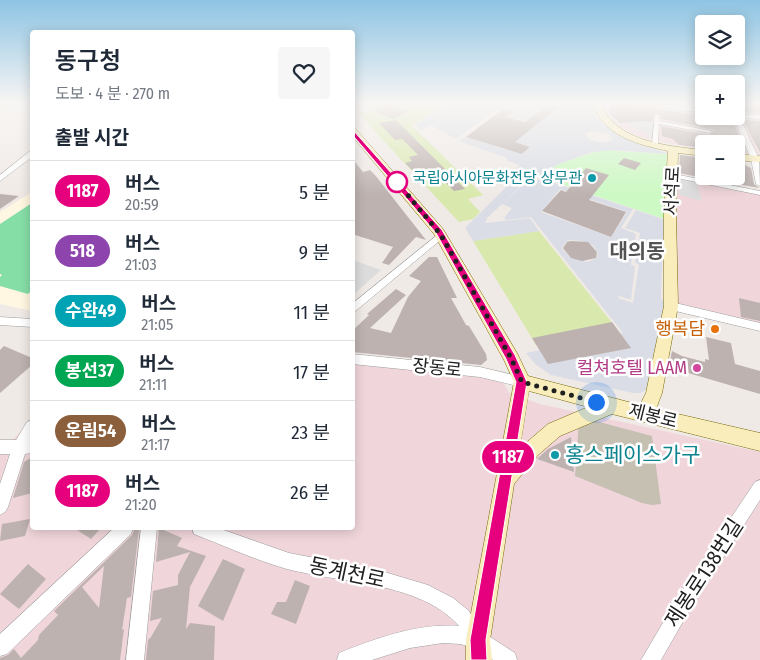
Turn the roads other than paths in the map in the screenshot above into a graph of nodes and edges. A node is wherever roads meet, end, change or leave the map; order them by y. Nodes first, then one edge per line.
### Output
1 (355, 134) edge
2 (624, 134) edge
3 (655, 134) edge
4 (744, 134) edge
5 (654, 144) junction
6 (673, 150) junction
7 (695, 152) edge
8 (30, 156) edge
9 (757, 159) edge
10 (672, 175) junction
11 (0, 179) edge
12 (760, 184) edge
13 (760, 192) edge
14 (441, 235) junction
15 (671, 306) junction
16 (355, 307) edge
17 (0, 321) edge
18 (30, 323) edge
19 (760, 327) edge
20 (355, 359) edge
21 (522, 382) junction
22 (611, 406) junction
23 (645, 414) junction
24 (30, 433) edge
25 (760, 442) edge
26 (0, 447) edge
27 (26, 447) edge
28 (504, 481) junction
29 (760, 487) edge
30 (0, 507) edge
31 (123, 530) edge
32 (149, 530) edge
33 (206, 530) edge
34 (0, 647) edge
35 (478, 650) edge
36 (135, 660) edge
37 (346, 660) edge
38 (508, 660) edge
39 (650, 660) edge

1 - 14 street
2 - 5 street, 서석로
3 - 5 street
4 - 9 street
5 - 6 street, 서석로
6 - 7 street
6 - 10 street, 서석로
8 - 11 street
9 - 12 street
10 - 13 street
10 - 15 street, 서석로
14 - 16 street
14 - 21 street
15 - 19 street
15 - 23 street, 서석로
17 - 18 street
20 - 21 street, 장동로
21 - 22 street, 제봉로
21 - 28 street
22 - 23 street, 제봉로
22 - 28 street
23 - 25 street, 제봉로
24 - 27 street
26 - 27 street
27 - 30 street
28 - 35 street
29 - 39 street, 제봉로138번길
31 - 34 street
32 - 36 street
33 - 35 street, 동계천로
35 - 37 street
35 - 38 street

